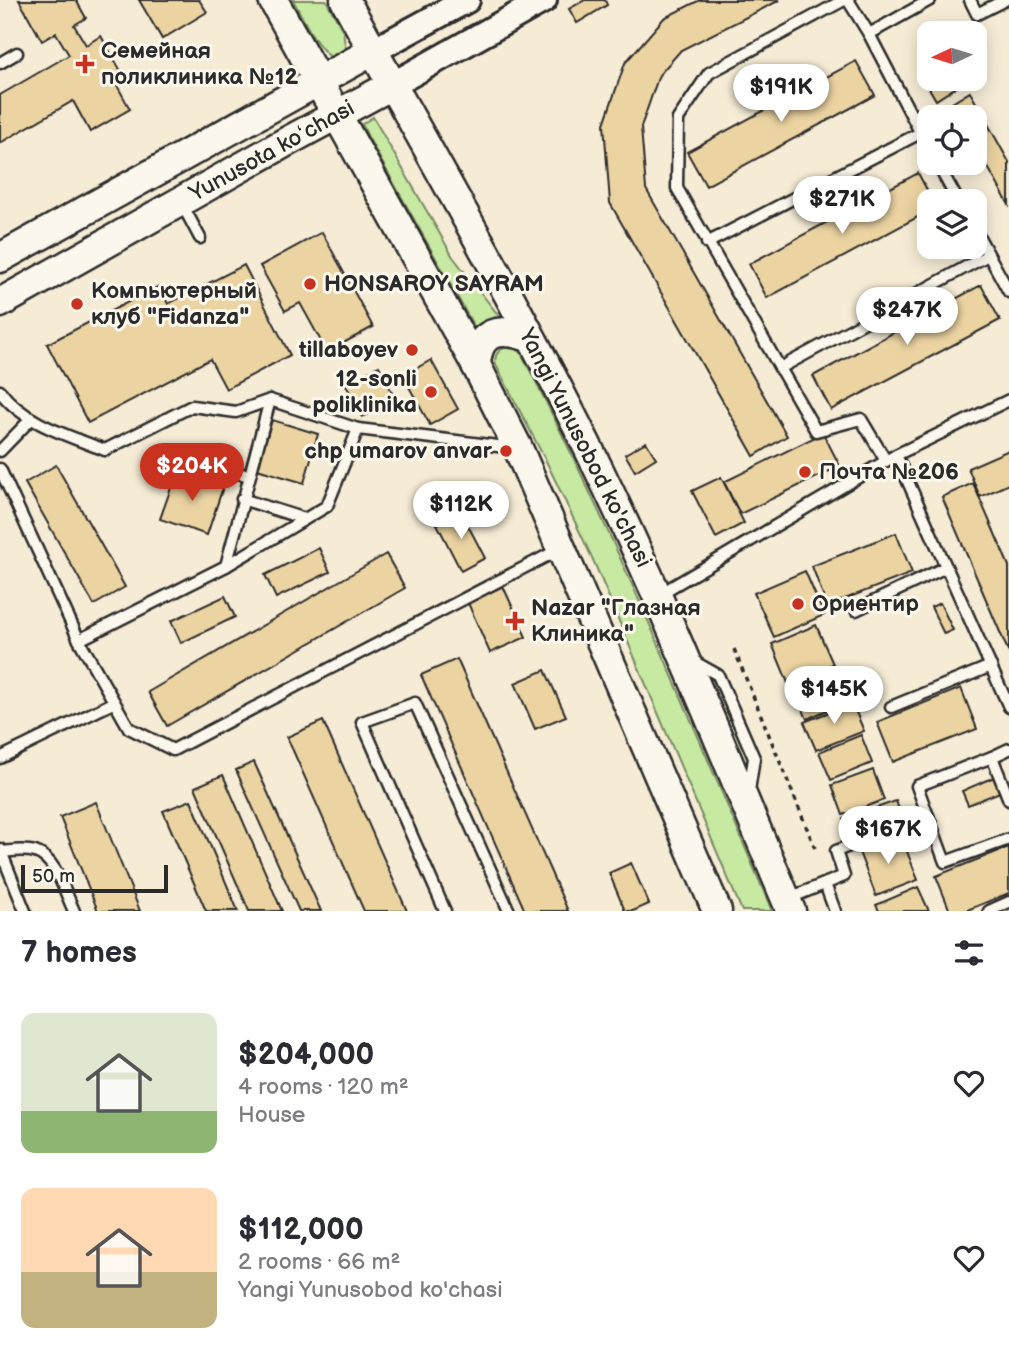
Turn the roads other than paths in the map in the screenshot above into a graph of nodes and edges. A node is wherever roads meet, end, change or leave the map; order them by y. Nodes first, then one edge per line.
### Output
1 (273, 0) edge
2 (345, 0) edge
3 (467, 0) edge
4 (544, 0) edge
5 (846, 0) edge
6 (930, 0) edge
7 (970, 0) edge
8 (1004, 0) edge
9 (869, 34) junction
10 (373, 51) junction
11 (17, 53) dead end
12 (0, 63) edge
13 (318, 81) junction
14 (392, 85) junction
15 (337, 115) junction
16 (917, 127) edge
17 (917, 135) edge
18 (181, 201) junction
19 (200, 238) dead end
20 (707, 243) junction
21 (988, 255) joint
22 (0, 258) edge
23 (1009, 292) edge
24 (0, 303) edge
25 (531, 338) junction
26 (476, 365) junction
27 (780, 368) junction
28 (0, 391) edge
29 (270, 400) junction
30 (1009, 400) edge
31 (31, 419) junction
32 (358, 429) junction
33 (518, 448) junction
34 (0, 451) edge
35 (896, 455) junction
36 (180, 456) dead end
37 (886, 461) junction
38 (0, 469) edge
39 (249, 476) junction
40 (242, 499) junction
41 (305, 519) junction
42 (562, 548) junction
43 (226, 566) junction
44 (946, 567) junction
45 (657, 595) junction
46 (856, 610) dead end
47 (79, 640) junction
48 (991, 666) junction
49 (113, 703) junction
50 (891, 707) dead end
51 (1009, 707) edge
52 (1009, 749) edge
53 (992, 757) junction
54 (0, 758) edge
55 (1009, 800) edge
56 (928, 816) junction
57 (1009, 839) edge
58 (1, 850) edge
59 (825, 884) junction
60 (789, 905) edge
61 (1006, 906) edge
62 (25, 911) edge
63 (74, 911) edge
64 (445, 911) edge
65 (509, 911) edge
66 (717, 911) edge
67 (835, 911) edge
68 (989, 911) edge

1 - 13 main road
2 - 10 main road, Yangi Yunusobod ko'chasi
3 - 10 street, Yunusota koʻchasi
4 - 14 street, Yunusota koʻchasi
5 - 9 lane
5 - 20 lane
6 - 9 lane
7 - 8 lane
9 - 16 lane
10 - 13 main road, Yunusota koʻchasi
10 - 14 main road, Yangi Yunusobod ko'chasi
11 - 12 lane
13 - 15 main road
13 - 22 main road, Yunusota koʻchasi
14 - 15 main road, Yunusota koʻchasi
14 - 25 main road, Yangi Yunusobod ko'chasi
15 - 18 main road, Yunusota koʻchasi
15 - 26 main road
17 - 20 lane
18 - 19 lane
18 - 24 main road, Yunusota koʻchasi
20 - 27 lane
21 - 23 lane
21 - 27 lane
25 - 26 main road
25 - 45 main road, Yangi Yunusobod ko'chasi
26 - 33 main road
27 - 37 lane
28 - 31 lane
29 - 31 lane
29 - 32 lane
29 - 39 lane
30 - 35 lane
31 - 34 lane
32 - 33 lane
32 - 41 lane
33 - 42 main road
35 - 37 lane
35 - 44 lane
36 - 39 lane
37 - 45 lane
38 - 47 lane
39 - 40 lane
40 - 41 lane
40 - 43 lane
41 - 43 lane
42 - 49 lane
42 - 66 main road
43 - 47 lane
44 - 46 lane
44 - 48 lane
45 - 60 main road, Yangi Yunusobod ko'chasi
47 - 49 lane
48 - 50 lane
48 - 51 lane
49 - 54 lane
52 - 53 lane
53 - 55 lane
53 - 56 lane
56 - 57 lane
56 - 59 lane
58 - 62 lane
58 - 63 lane
59 - 60 lane
59 - 67 lane
61 - 68 lane
64 - 65 lane

